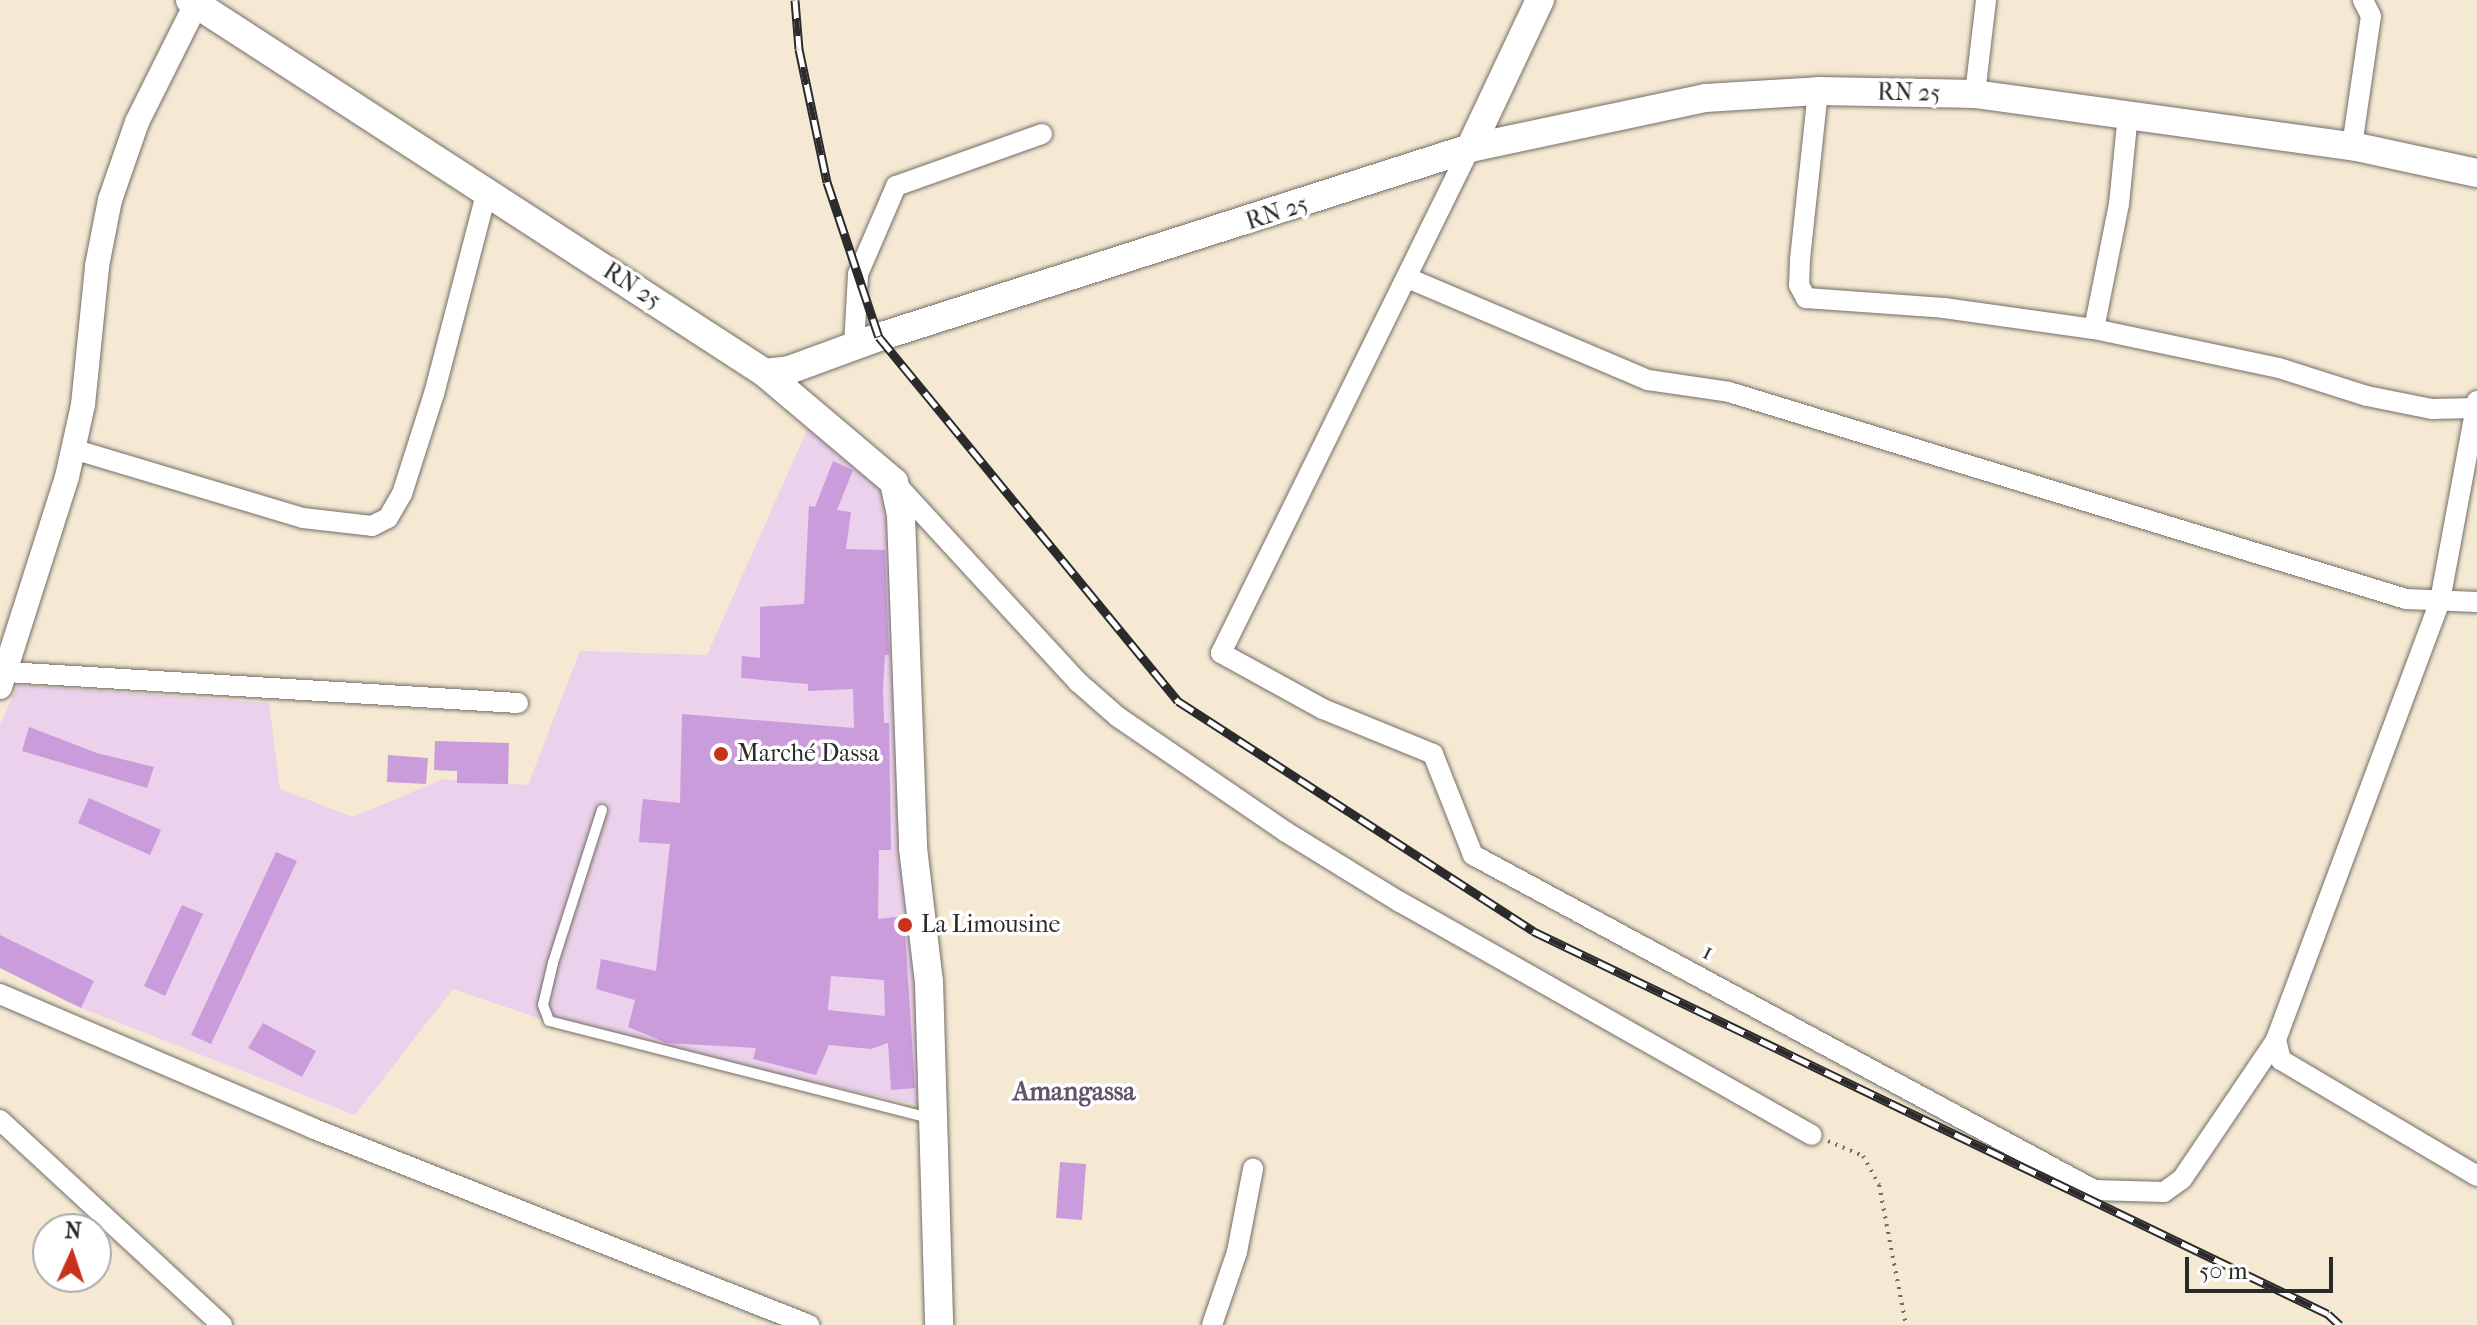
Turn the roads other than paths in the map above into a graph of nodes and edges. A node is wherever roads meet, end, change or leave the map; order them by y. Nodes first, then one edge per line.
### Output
1 (1540, 0) edge
2 (1986, 0) edge
3 (193, 2) edge
4 (2371, 5) edge
5 (1818, 91) junction
6 (1975, 94) junction
7 (2128, 114) junction
8 (1042, 134) dead end
9 (2352, 146) junction
10 (1470, 148) junction
11 (2477, 173) edge
12 (487, 190) junction
13 (1410, 279) junction
14 (2094, 329) junction
15 (854, 346) junction
16 (765, 373) junction
17 (2476, 404) edge
18 (73, 449) junction
19 (894, 482) junction
20 (2440, 601) junction
21 (2477, 602) edge
22 (4, 680) edge
23 (518, 703) dead end
24 (602, 810) dead end
25 (0, 994) edge
26 (2276, 1040) junction
27 (933, 1119) junction
28 (0, 1120) edge
29 (1812, 1135) road end
30 (1253, 1169) dead end
31 (2477, 1176) edge
32 (222, 1325) edge
33 (809, 1325) edge
34 (939, 1325) edge
35 (1212, 1325) edge

1 - 10 main road
2 - 6 street
3 - 12 main road, RN 25 / RN 25
3 - 18 street
4 - 9 street
5 - 6 main road, RN 25 / RN 25
5 - 10 main road, RN 25 / RN 25
5 - 14 street
6 - 7 main road, RN 25 / RN 25
7 - 9 main road, RN 25 / RN 25
7 - 14 street
8 - 15 street
9 - 11 main road, RN 25 / RN 25
10 - 13 street
10 - 15 main road, RN 25 / RN 25
12 - 16 main road, RN 25 / RN 25
12 - 18 street
13 - 20 street
13 - 26 street, 1
14 - 17 street
15 - 16 main road, RN 25 / RN 25
16 - 19 main road
17 - 20 street
18 - 22 street
19 - 27 main road
19 - 29 street
20 - 21 street
20 - 26 street
22 - 23 street
24 - 27 lane
25 - 33 street
26 - 31 street
27 - 34 main road
28 - 32 street
30 - 35 street

